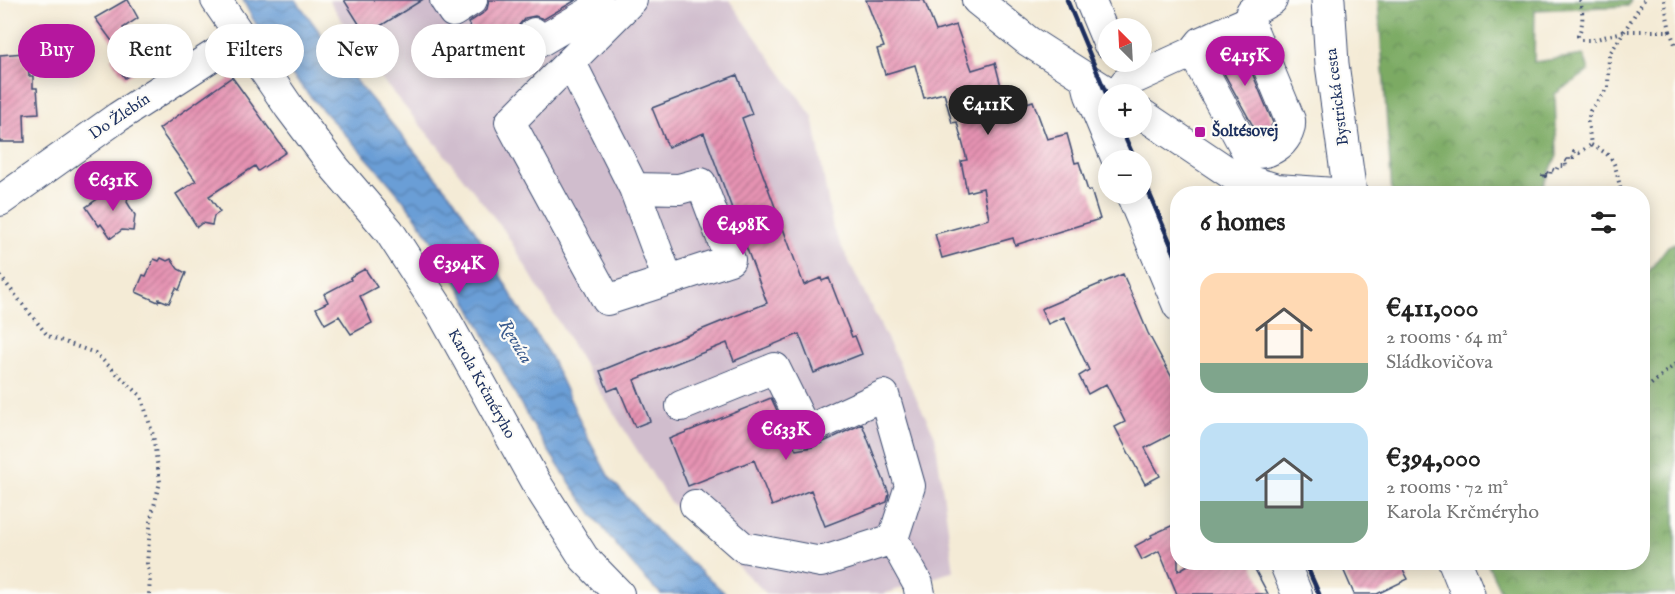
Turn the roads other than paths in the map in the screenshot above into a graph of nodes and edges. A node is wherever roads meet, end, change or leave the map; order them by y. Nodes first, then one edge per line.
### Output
1 (216, 0) edge
2 (446, 0) edge
3 (472, 0) edge
4 (598, 0) edge
5 (632, 0) edge
6 (977, 0) edge
7 (1090, 0) edge
8 (1272, 0) edge
9 (1328, 0) edge
10 (1098, 19) edge
11 (1249, 21) junction
12 (233, 24) edge
13 (546, 38) edge
14 (1193, 52) junction
15 (205, 61) edge
16 (571, 63) junction
17 (270, 78) edge
18 (1086, 78) junction
19 (1120, 83) edge
20 (1152, 121) edge
21 (1113, 150) edge
22 (1267, 186) edge
23 (1348, 186) edge
24 (634, 188) junction
25 (6, 189) edge
26 (1135, 204) edge
27 (668, 280) junction
28 (1170, 287) edge
29 (681, 406) dead end
30 (694, 505) dead end
31 (893, 539) junction
32 (1287, 570) edge
33 (1458, 570) edge
34 (619, 594) edge
35 (920, 594) edge
36 (1297, 594) edge
37 (1468, 594) edge

1 - 12 street, Karola Krčméryho
2 - 3 street
4 - 13 street
5 - 16 street
6 - 18 street
7 - 10 street
8 - 11 street
9 - 23 main road, Bystrická cesta
11 - 14 street
11 - 14 street
14 - 19 street
15 - 25 street, Do Žlebín
16 - 24 street
16 - 27 street
17 - 34 street, Karola Krčméryho
18 - 19 street
18 - 21 street
20 - 22 street
24 - 27 street
24 - 27 street
26 - 28 street
29 - 31 street
30 - 31 street
31 - 35 street
32 - 36 street
33 - 37 main road

